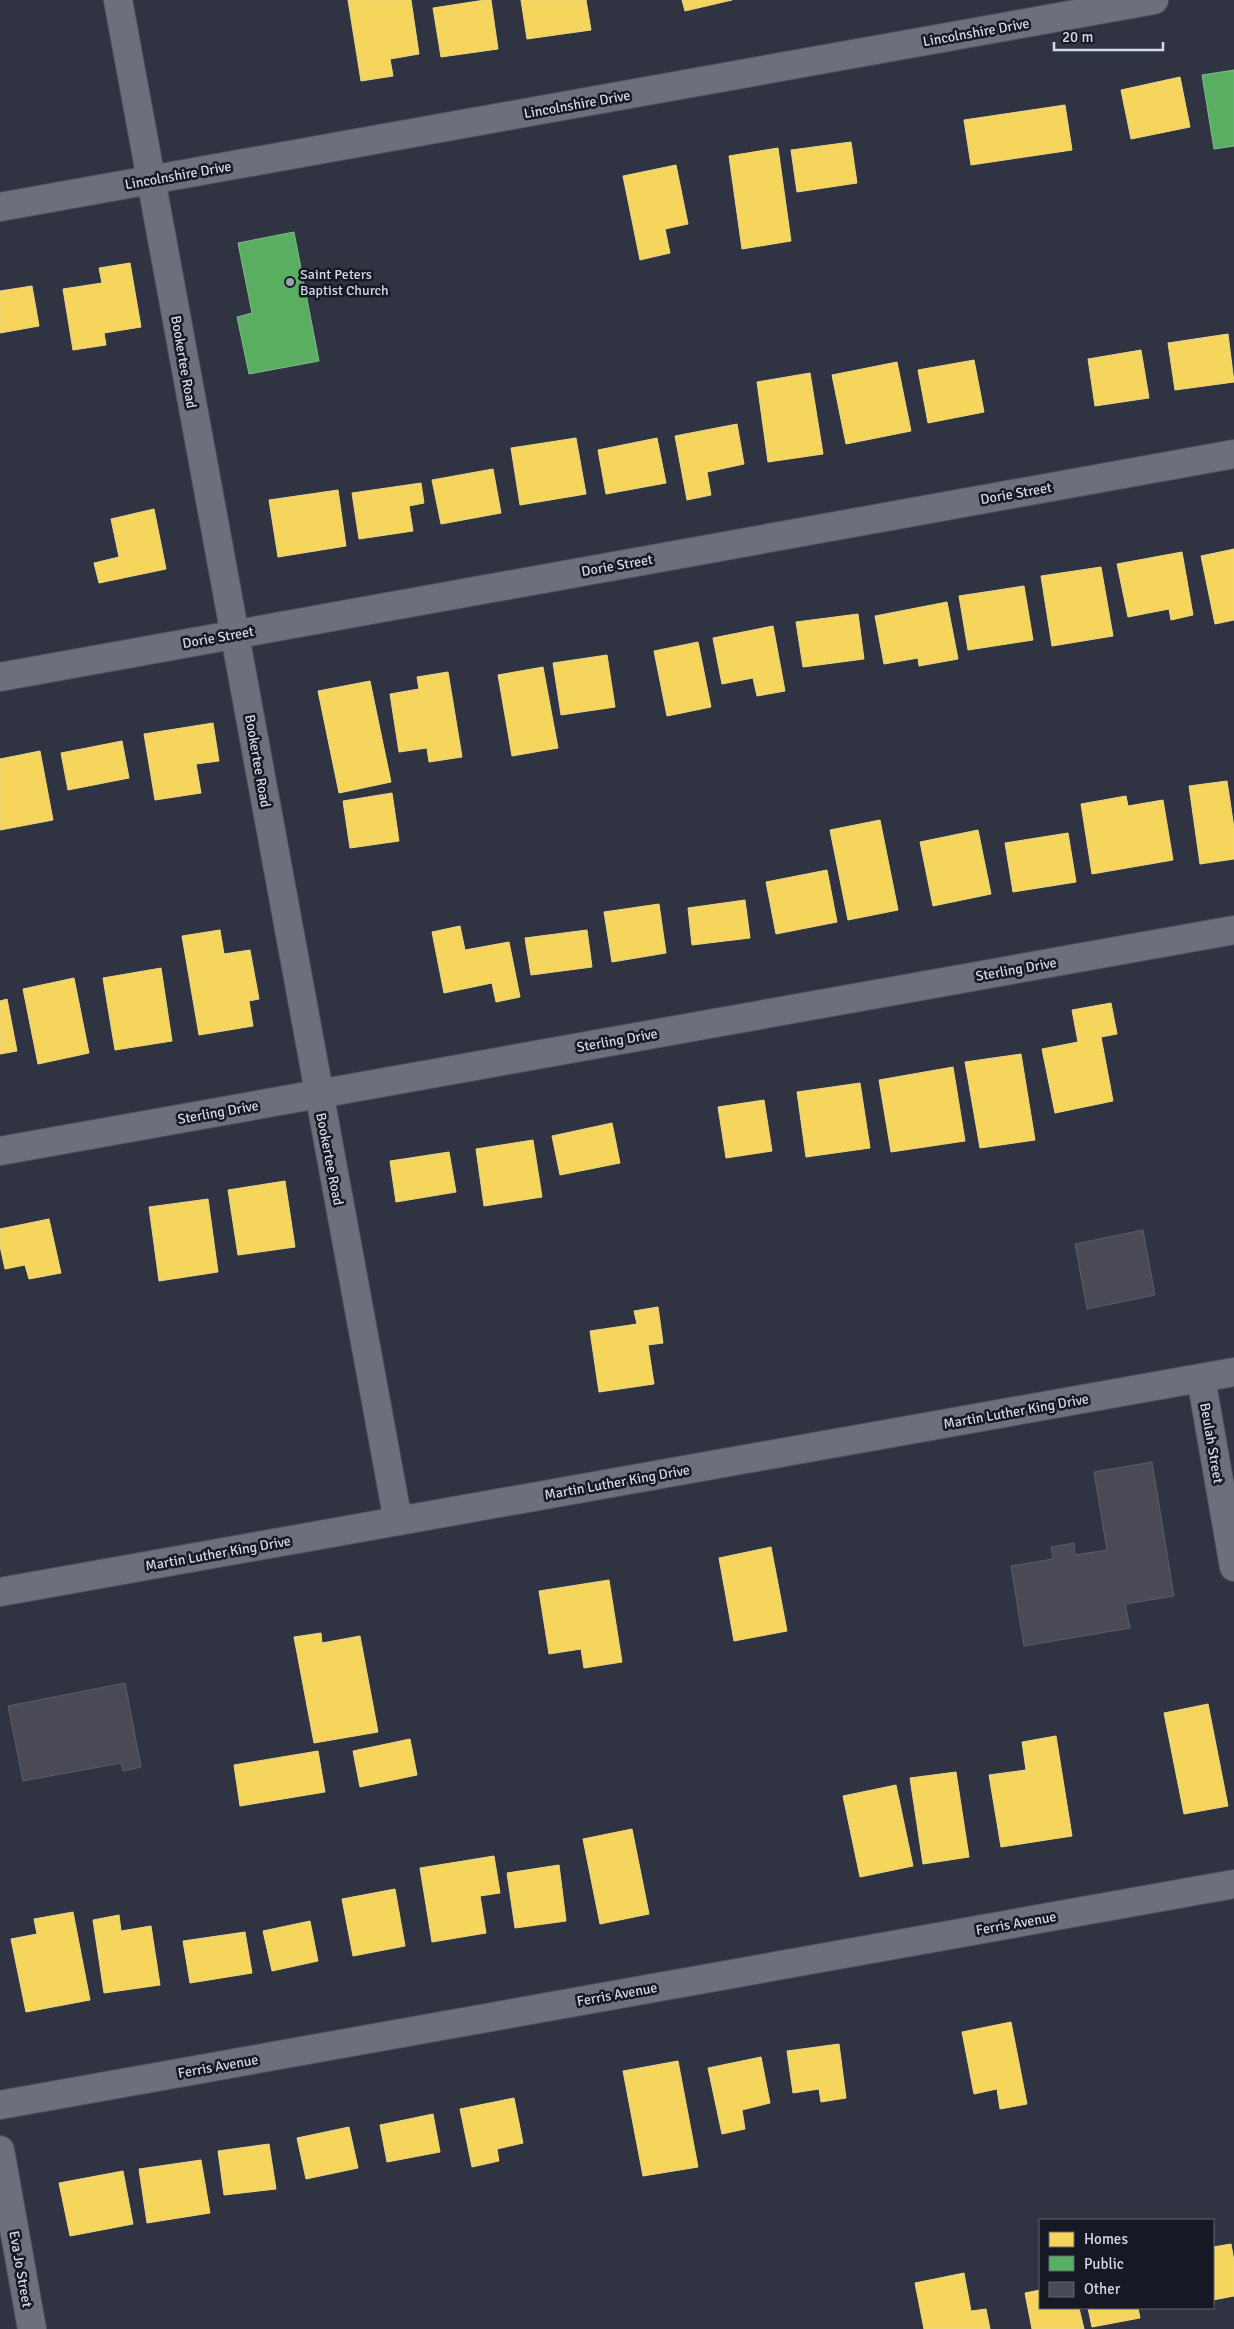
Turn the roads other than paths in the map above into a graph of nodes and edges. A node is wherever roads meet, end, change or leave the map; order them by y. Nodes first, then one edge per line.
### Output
1 (118, 0) edge
2 (1154, 0) edge
3 (151, 180) junction
4 (0, 207) edge
5 (1234, 454) edge
6 (234, 634) junction
7 (0, 677) edge
8 (1234, 930) edge
9 (318, 1094) junction
10 (0, 1151) edge
11 (1234, 1372) edge
12 (1201, 1378) junction
13 (398, 1521) junction
14 (1234, 1567) edge
15 (0, 1592) edge
16 (1234, 1884) edge
17 (0, 2105) edge
18 (0, 2150) edge
19 (32, 2329) edge

1 - 3 street, Bookertee Road
2 - 3 street, Lincolnshire Drive
3 - 4 street, Lincolnshire Drive
3 - 6 street, Bookertee Road
5 - 6 street, Dorie Street
6 - 7 street, Dorie Street
6 - 9 street, Bookertee Road
8 - 9 street, Sterling Drive
9 - 10 street, Sterling Drive
9 - 13 street, Bookertee Road
11 - 12 street, Martin Luther King Drive
12 - 13 street, Martin Luther King Drive
12 - 14 street, Beulah Street
13 - 15 street, Martin Luther King Drive
16 - 17 street, Ferris Avenue
18 - 19 street, Eva Jo Street

